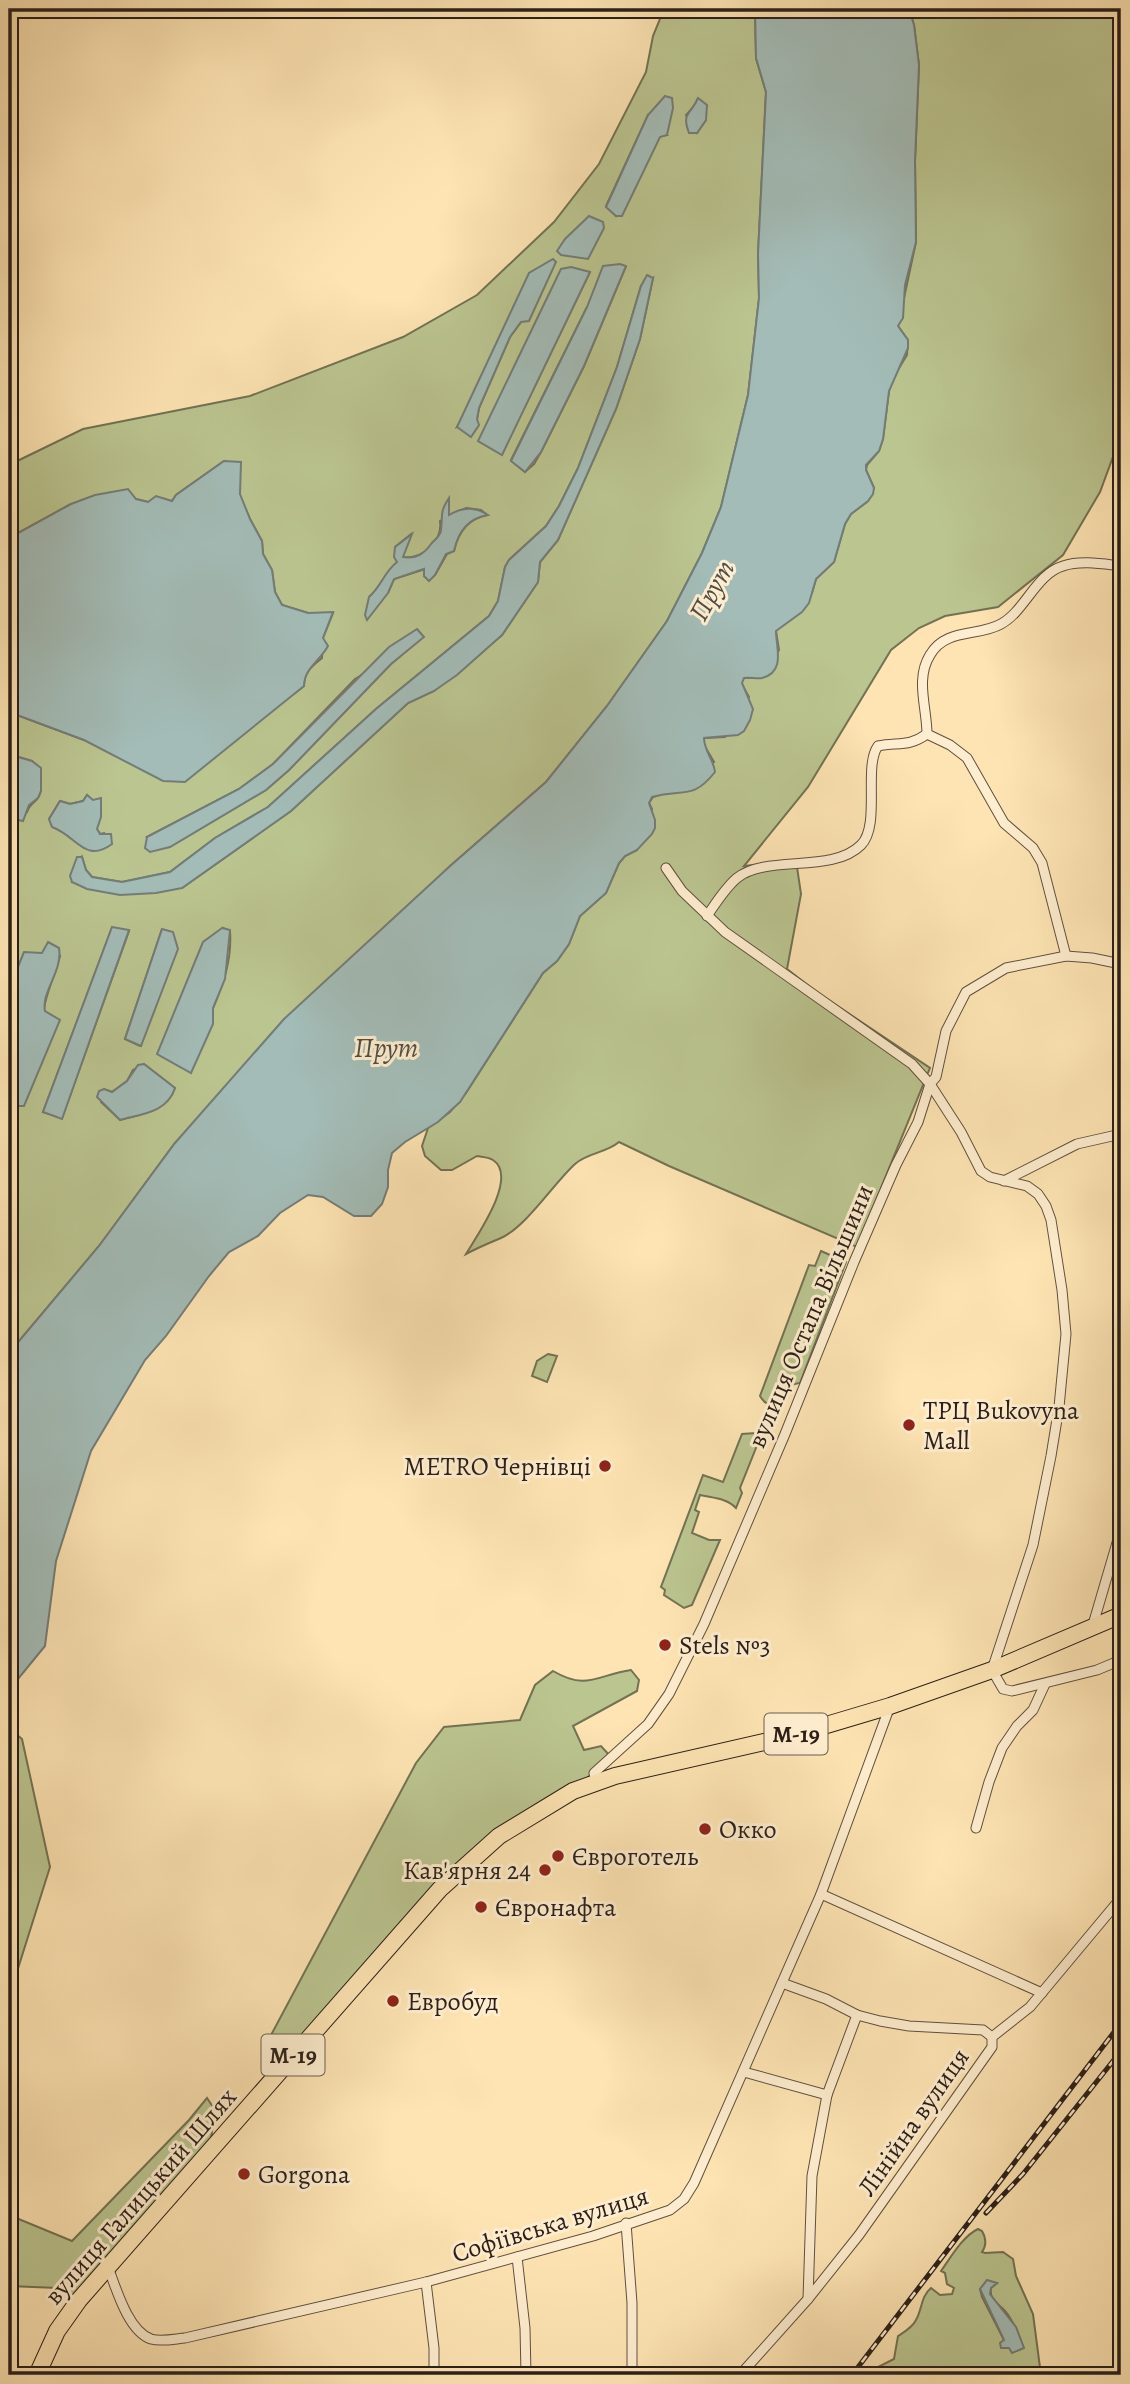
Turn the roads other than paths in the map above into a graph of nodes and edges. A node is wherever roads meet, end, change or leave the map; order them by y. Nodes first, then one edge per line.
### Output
1 (1121, 566) edge
2 (927, 734) junction
3 (666, 868) dead end
4 (707, 916) junction
5 (1066, 956) junction
6 (1121, 964) edge
7 (930, 1084) junction
8 (1121, 1134) edge
9 (1004, 1181) junction
10 (1121, 1530) edge
11 (1121, 1615) edge
12 (1092, 1628) junction
13 (1121, 1660) edge
14 (992, 1670) junction
15 (1045, 1684) junction
16 (890, 1706) junction
17 (596, 1783) junction
18 (976, 1828) dead end
19 (821, 1894) junction
20 (1121, 1898) edge
21 (782, 1983) junction
22 (1042, 1993) junction
23 (857, 2015) junction
24 (992, 2037) junction
25 (744, 2072) junction
26 (827, 2095) junction
27 (626, 2223) junction
28 (517, 2257) junction
29 (108, 2267) junction
30 (426, 2282) junction
31 (808, 2298) junction
32 (37, 2375) edge
33 (434, 2375) edge
34 (526, 2375) edge
35 (632, 2375) edge
36 (740, 2375) edge

1 - 2 street
2 - 4 street
2 - 5 street
3 - 4 street
4 - 7 street
5 - 6 street, вулиця Остапа Вільшини
5 - 7 street, вулиця Остапа Вільшини
7 - 9 street
7 - 17 street, вулиця Остапа Вільшини
8 - 9 street
9 - 14 street
10 - 12 street
11 - 12 highway, вулиця Галицький Шлях / М-19
12 - 14 highway, вулиця Галицький Шлях / М-19
13 - 15 street
14 - 15 street
14 - 16 highway, вулиця Галицький Шлях / М-19
15 - 18 street
16 - 17 highway, вулиця Галицький Шлях / М-19
16 - 19 street, Софіївська вулиця
17 - 29 highway, вулиця Галицький Шлях / М-19
19 - 21 street, Софіївська вулиця
19 - 22 street
20 - 22 street, Лінійна вулиця
21 - 23 street
21 - 25 street, Софіївська вулиця
22 - 24 street, Лінійна вулиця
23 - 24 street
23 - 26 street
24 - 31 street, Лінійна вулиця
25 - 26 street
25 - 27 street, Софіївська вулиця
26 - 31 street
27 - 28 street, Софіївська вулиця
27 - 35 street
28 - 30 street, Софіївська вулиця
28 - 34 street
29 - 30 street, Софіївська вулиця
29 - 32 highway, вулиця Галицький Шлях / М-19
30 - 33 street
31 - 36 street, Лінійна вулиця

